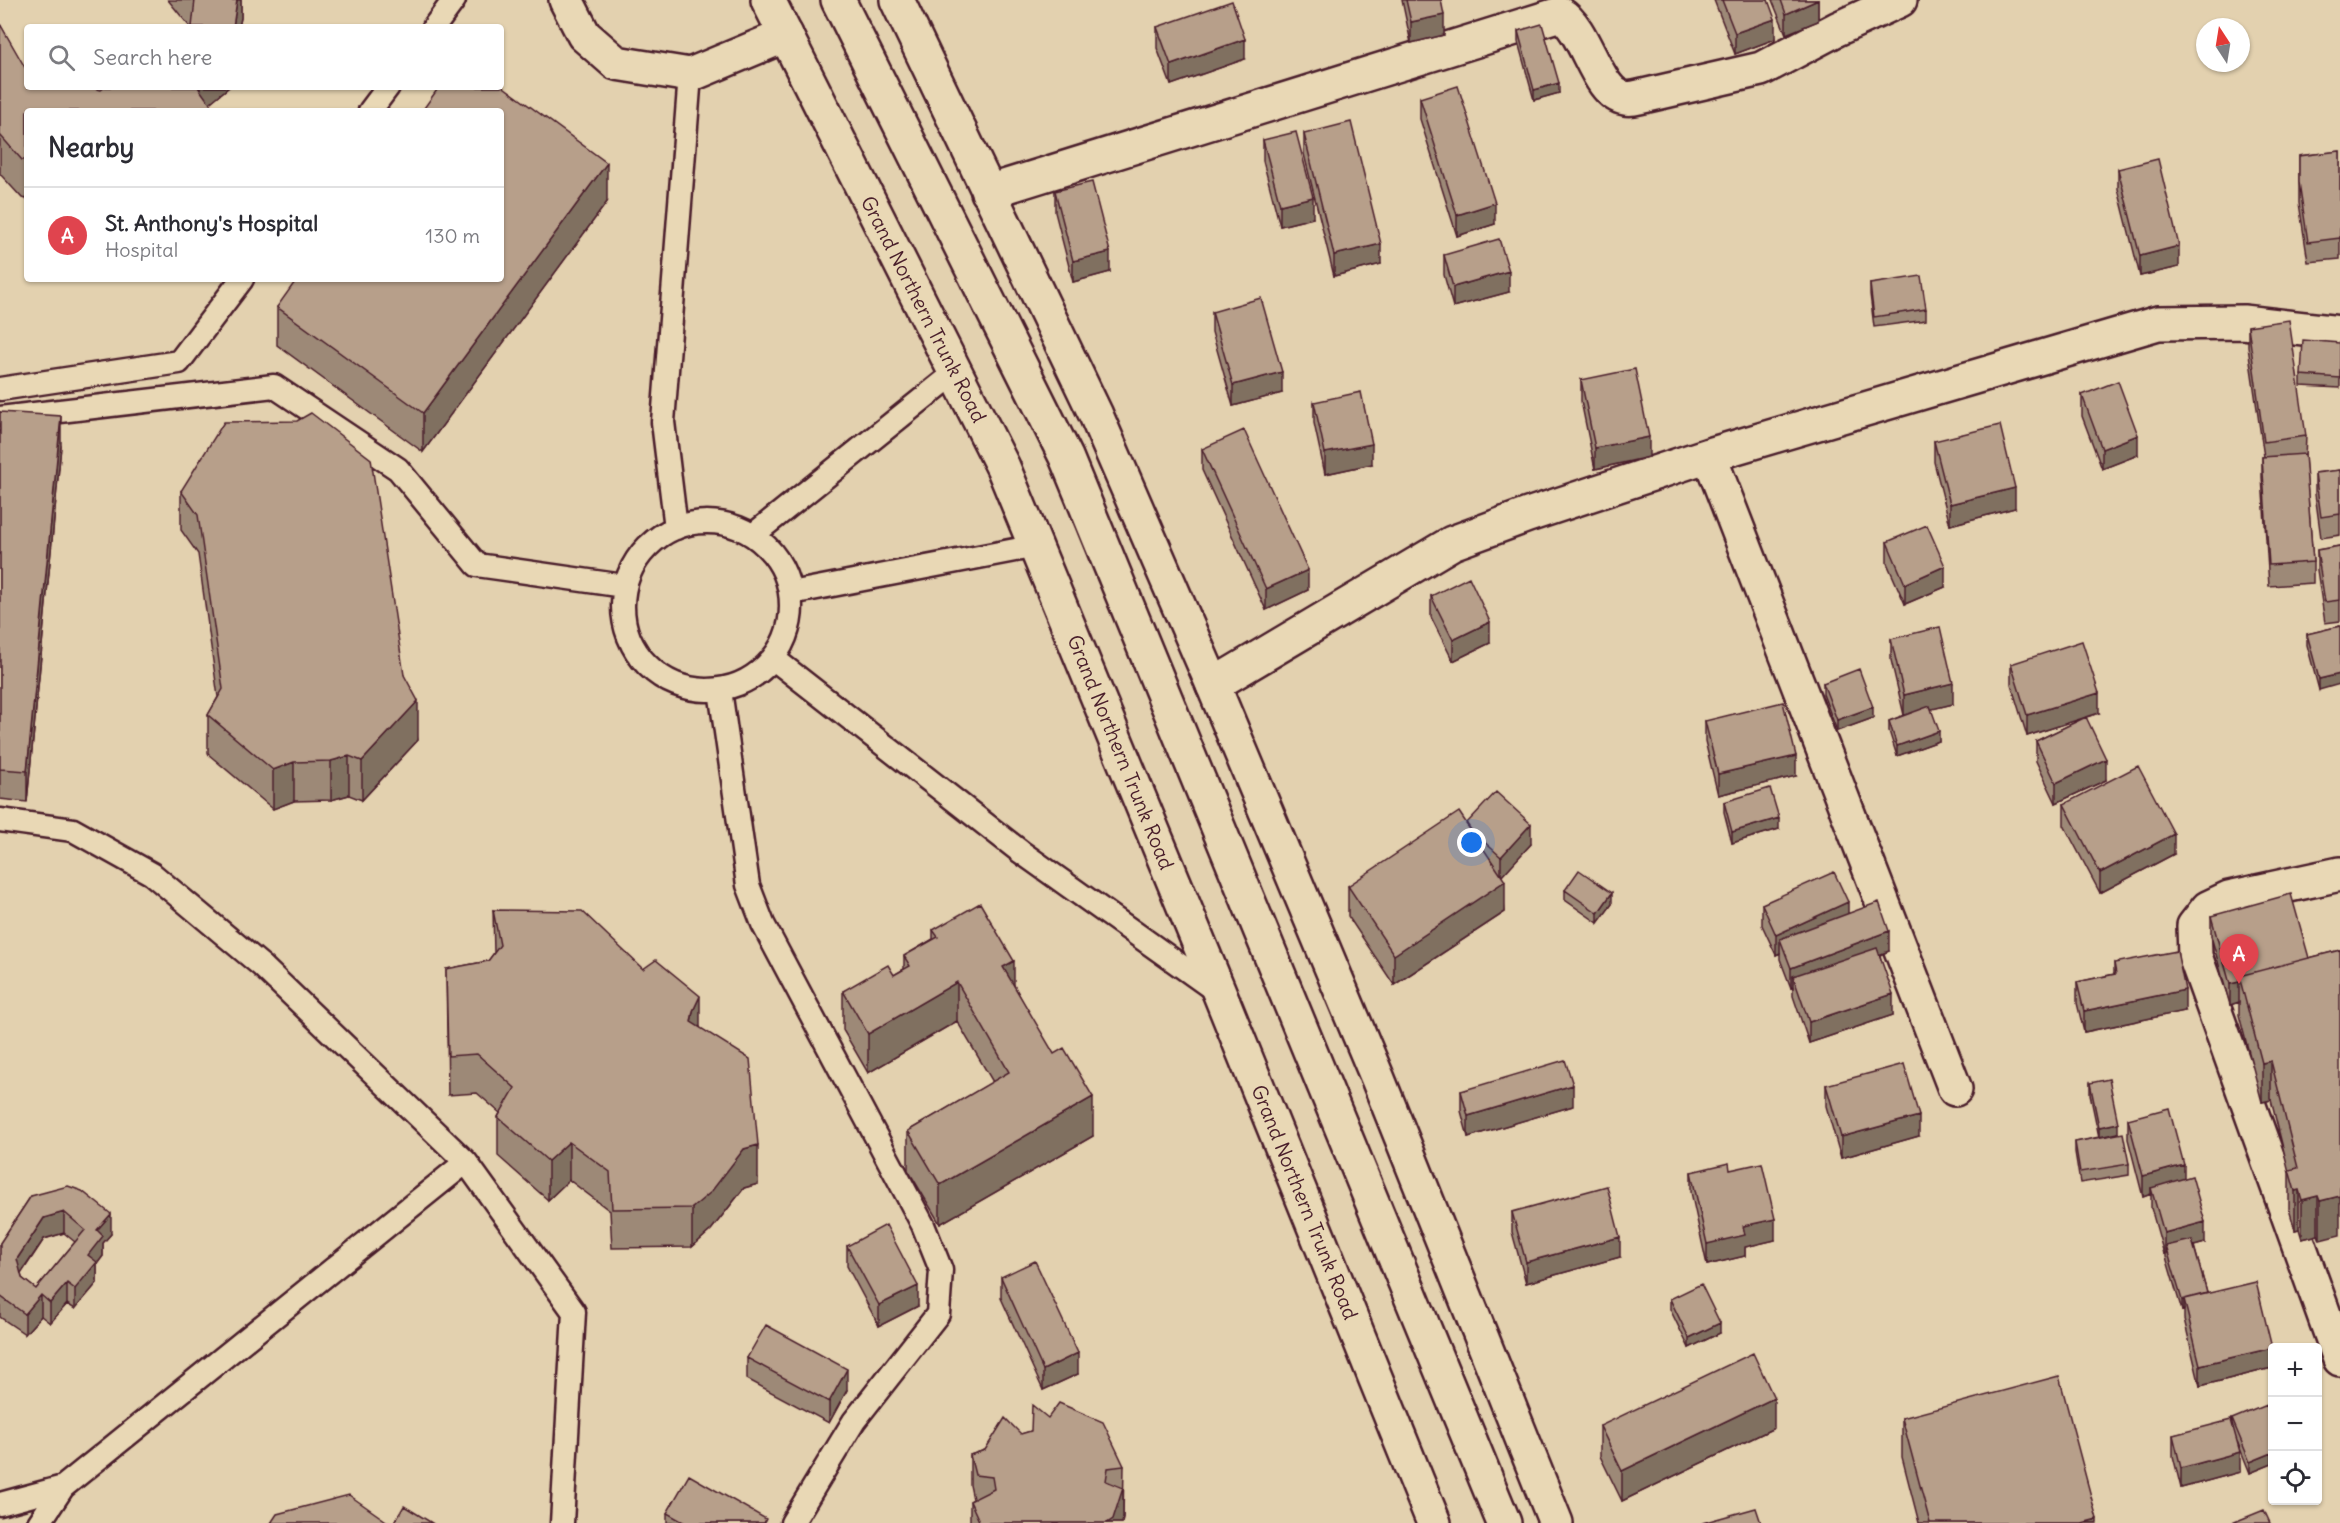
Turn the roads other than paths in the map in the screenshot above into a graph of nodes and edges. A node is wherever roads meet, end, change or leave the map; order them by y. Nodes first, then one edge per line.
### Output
1 (454, 0) edge
2 (566, 0) edge
3 (768, 0) edge
4 (838, 0) edge
5 (897, 0) edge
6 (1900, 0) edge
7 (1564, 7) edge
8 (436, 24) edge
9 (786, 35) junction
10 (690, 75) junction
11 (386, 90) edge
12 (372, 108) edge
13 (988, 192) junction
14 (240, 282) edge
15 (2340, 333) edge
16 (956, 372) junction
17 (0, 389) edge
18 (0, 418) edge
19 (1709, 455) junction
20 (676, 528) junction
21 (753, 535) junction
22 (1036, 546) junction
23 (624, 586) junction
24 (791, 593) junction
25 (774, 658) junction
26 (1213, 685) junction
27 (720, 690) junction
28 (0, 820) edge
29 (2340, 874) edge
30 (1220, 994) junction
31 (1955, 1089) dead end
32 (466, 1162) junction
33 (2340, 1359) edge
34 (63, 1487) junction
35 (0, 1504) edge
36 (39, 1523) edge
37 (562, 1523) edge
38 (792, 1523) edge
39 (1434, 1523) edge
40 (1504, 1523) edge
41 (1556, 1523) edge

1 - 8 lane
2 - 10 main road
3 - 9 main road, Grand Northern Trunk Road
4 - 40 main road
5 - 13 main road
6 - 7 main road
7 - 13 main road
9 - 10 main road
9 - 16 main road, Grand Northern Trunk Road
10 - 20 lane
11 - 12 lane
13 - 26 main road
14 - 17 lane
15 - 19 main road
16 - 21 lane
16 - 22 main road, Grand Northern Trunk Road
18 - 23 lane
19 - 26 main road
19 - 31 main road
20 - 21 lane
20 - 23 lane
21 - 24 lane
22 - 24 lane
22 - 30 main road, Grand Northern Trunk Road
23 - 27 lane
24 - 25 lane
25 - 27 lane
25 - 30 lane
26 - 41 main road
27 - 38 lane
28 - 32 lane
29 - 33 main road
30 - 39 main road, Grand Northern Trunk Road
32 - 34 lane
32 - 37 lane
34 - 35 lane
34 - 36 lane

